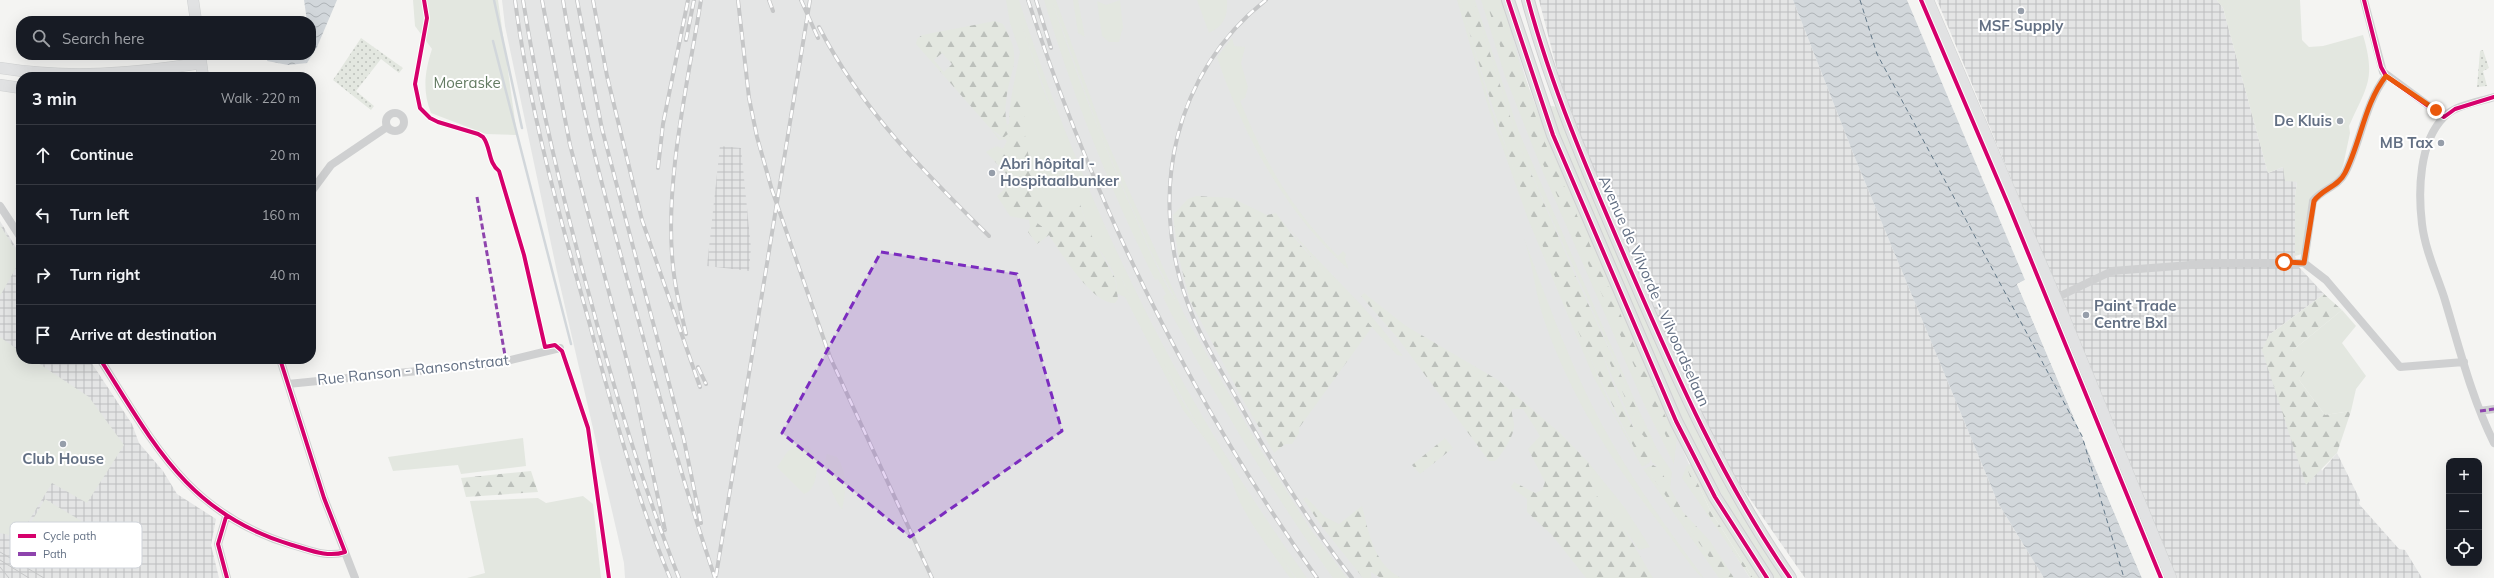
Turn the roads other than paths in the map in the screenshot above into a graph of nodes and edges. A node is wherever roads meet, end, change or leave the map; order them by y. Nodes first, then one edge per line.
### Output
1 (193, 0) edge
2 (1508, 0) edge
3 (1528, 0) edge
4 (1928, 0) edge
5 (2364, 0) edge
6 (195, 16) edge
7 (195, 60) edge
8 (201, 60) edge
9 (0, 68) edge
10 (22, 72) edge
11 (129, 72) edge
12 (202, 72) edge
13 (2386, 76) junction
14 (0, 85) edge
15 (16, 87) edge
16 (2494, 97) edge
17 (2444, 117) junction
18 (387, 127) dead end
19 (316, 185) edge
20 (0, 206) edge
21 (16, 230) edge
22 (2304, 263) junction
23 (2056, 298) junction
24 (560, 348) dead end
25 (2464, 362) junction
26 (103, 364) edge
27 (282, 364) edge
28 (288, 384) junction
29 (2494, 409) edge
30 (2480, 412) junction
31 (2494, 443) edge
32 (226, 517) junction
33 (345, 552) junction
34 (227, 578) edge
35 (355, 578) edge
36 (1767, 578) edge
37 (1790, 578) edge
38 (2171, 578) edge

1 - 6 main road
2 - 36 main road, Avenue de Vilvorde - Vilvoordselaan
3 - 37 main road, Avenue de Vilvorde - Vilvoordselaan
4 - 23 main road
5 - 13 street
7 - 11 main road
8 - 12 main road
9 - 10 main road
13 - 17 street
13 - 22 street
14 - 15 main road
16 - 17 street
17 - 25 street
18 - 19 street
20 - 21 street
22 - 23 street
22 - 25 street
23 - 38 main road
24 - 28 street, Rue Ranson - Ransonstraat
25 - 30 street
26 - 32 street
27 - 28 street
28 - 33 street
29 - 30 street
30 - 31 street
32 - 33 street
32 - 34 street
33 - 35 street

